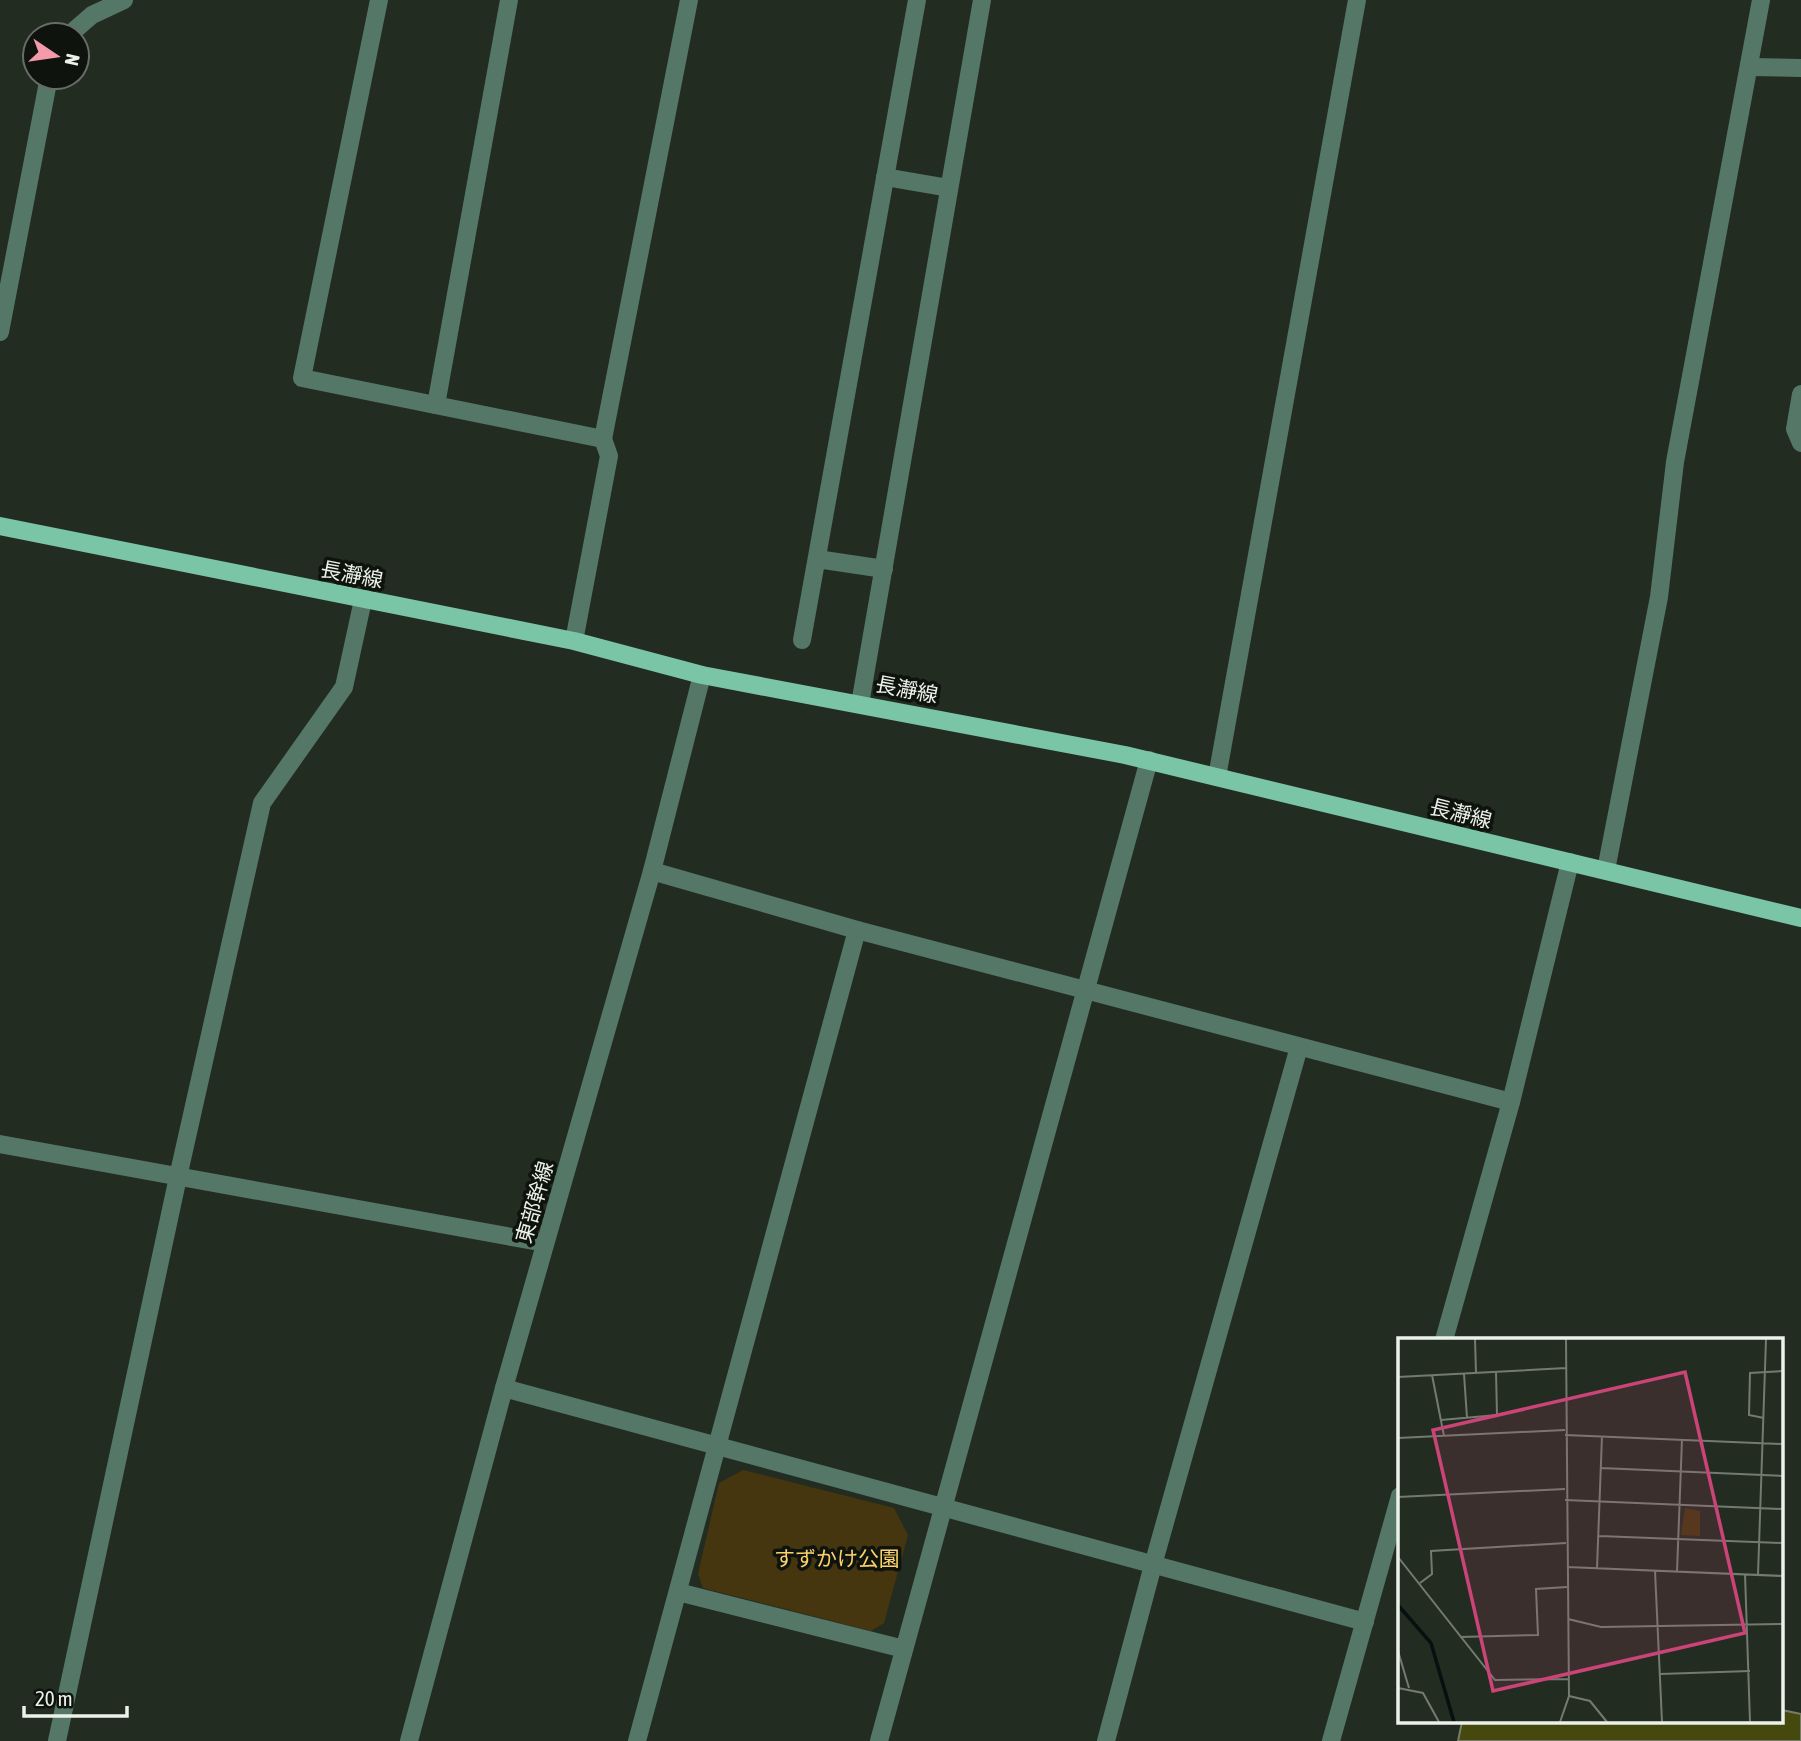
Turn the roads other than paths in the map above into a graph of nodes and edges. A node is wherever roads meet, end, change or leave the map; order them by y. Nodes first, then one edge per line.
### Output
1 (124, 0) edge
2 (379, 0) edge
3 (509, 0) edge
4 (689, 0) edge
5 (917, 0) edge
6 (982, 0) edge
7 (1357, 0) edge
8 (1761, 0) edge
9 (85, 21) edge
10 (1749, 67) junction
11 (1801, 68) edge
12 (45, 91) edge
13 (885, 177) junction
14 (949, 188) junction
15 (0, 332) edge
16 (1801, 394) edge
17 (436, 405) junction
18 (603, 439) junction
19 (1801, 443) edge
20 (0, 526) edge
21 (817, 559) junction
22 (884, 569) junction
23 (363, 600) junction
24 (803, 640) dead end
25 (573, 641) junction
26 (702, 675) junction
27 (860, 704) junction
28 (1149, 760) junction
29 (1217, 777) junction
30 (1570, 862) junction
31 (1606, 870) junction
32 (652, 871) junction
33 (1801, 918) edge
34 (857, 929) junction
35 (1085, 989) junction
36 (1299, 1047) junction
37 (1511, 1102) junction
38 (0, 1144) edge
39 (178, 1177) junction
40 (545, 1243) junction
41 (1445, 1338) edge
42 (504, 1388) junction
43 (716, 1445) junction
44 (1398, 1503) edge
45 (944, 1509) junction
46 (1153, 1564) junction
47 (678, 1592) junction
48 (1365, 1622) junction
49 (904, 1649) junction
50 (57, 1741) edge
51 (410, 1741) edge
52 (637, 1741) edge
53 (879, 1741) edge
54 (1106, 1741) edge
55 (1331, 1741) edge

1 - 9 street
2 - 17 street
3 - 17 street
4 - 18 street
5 - 13 street
6 - 14 street
7 - 29 street
8 - 10 street
10 - 11 street
10 - 31 street
12 - 15 street
13 - 14 street
13 - 21 street
14 - 22 street
16 - 19 street
17 - 18 street
18 - 25 street
20 - 23 main road, 長瀞線
21 - 22 street
21 - 24 street
22 - 27 street
23 - 25 main road, 長瀞線
23 - 39 street
25 - 26 main road, 長瀞線
26 - 27 main road, 長瀞線
26 - 32 street, 東部幹線
27 - 28 main road, 長瀞線
28 - 29 main road, 長瀞線
28 - 35 street
29 - 30 main road, 長瀞線
30 - 31 main road, 長瀞線
30 - 37 street
31 - 33 main road, 長瀞線
32 - 34 street
32 - 40 street, 東部幹線
34 - 35 street
34 - 43 street
35 - 36 street
35 - 45 street
36 - 37 street
36 - 46 street
37 - 41 street
38 - 39 street
39 - 40 street
39 - 50 street
40 - 42 street, 東部幹線
42 - 43 street
42 - 51 street, 東部幹線
43 - 45 street
43 - 47 street
44 - 48 street
45 - 46 street
45 - 49 street
46 - 48 street
46 - 54 street
47 - 49 street
47 - 52 street
48 - 55 street
49 - 53 street

